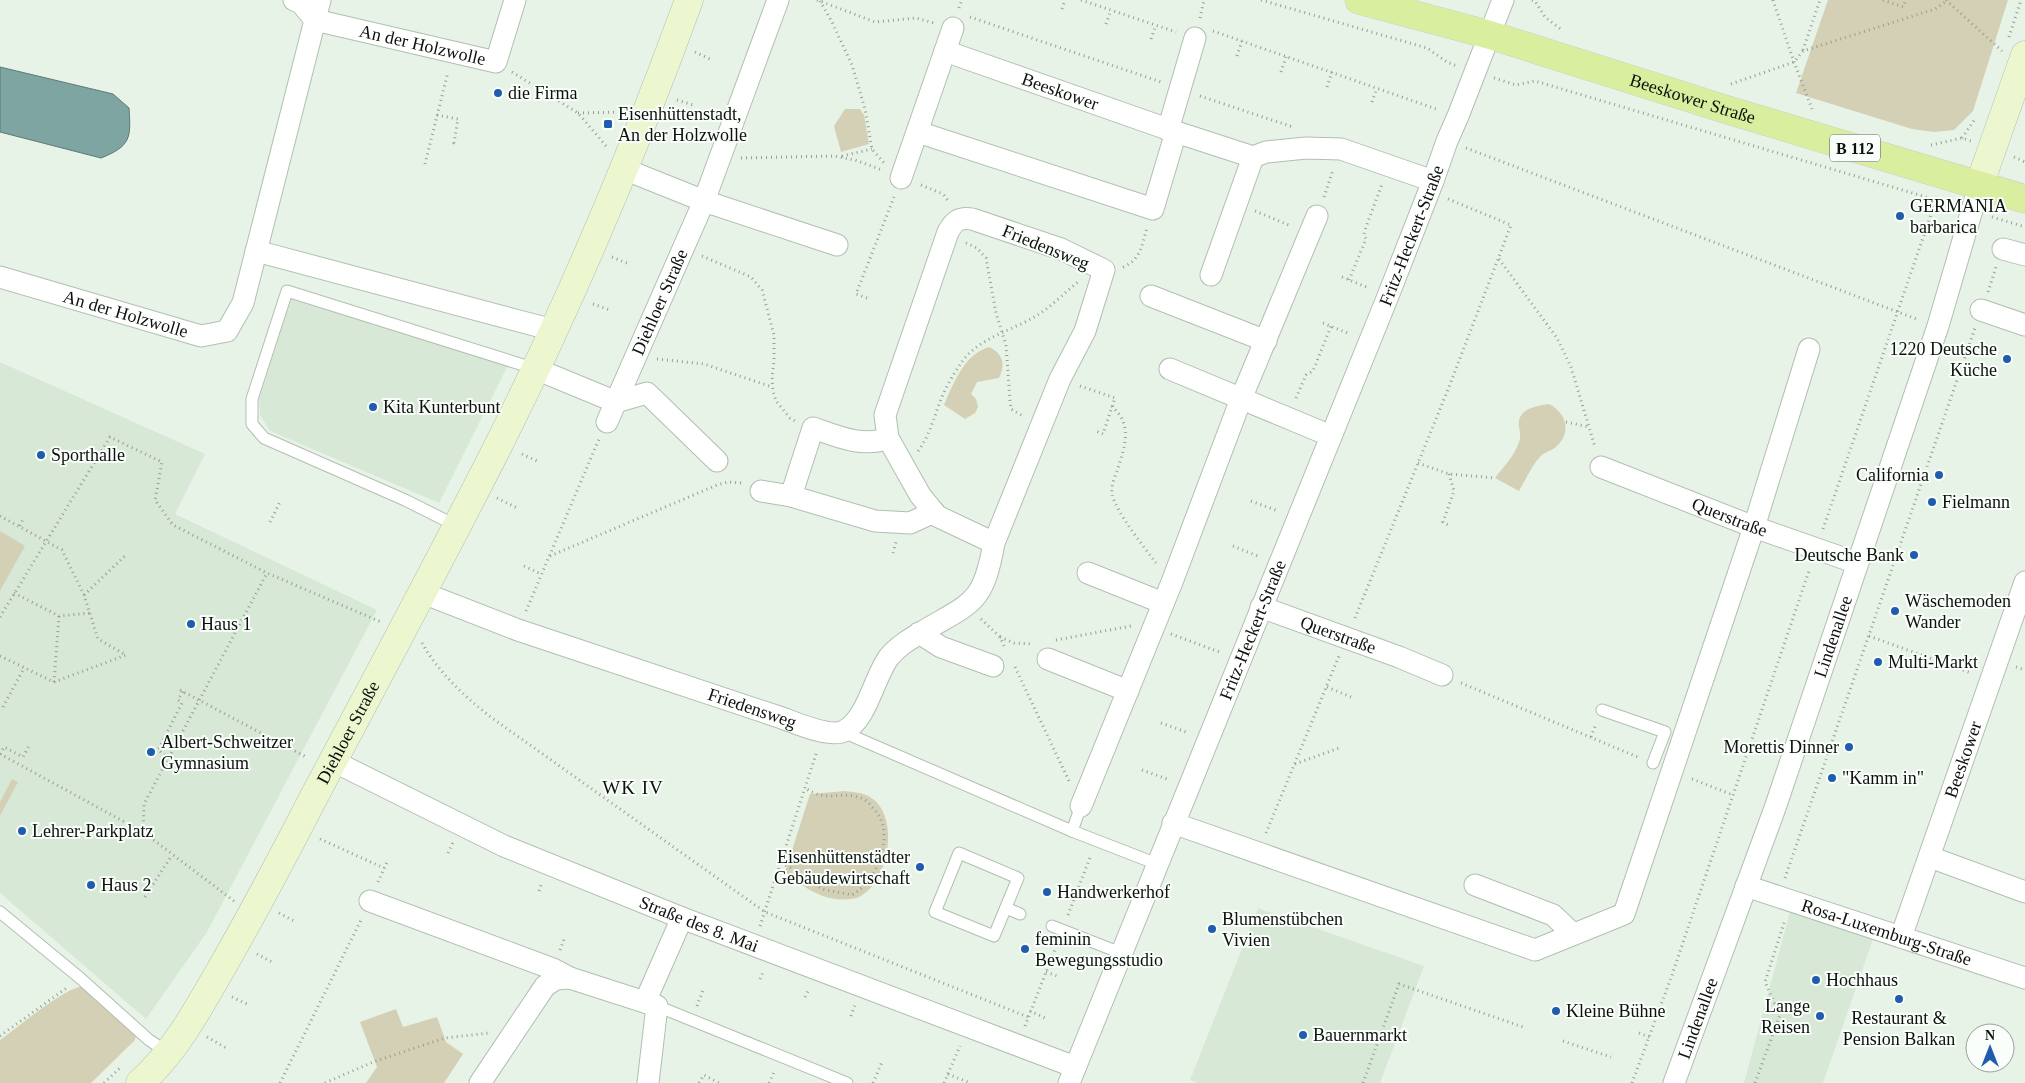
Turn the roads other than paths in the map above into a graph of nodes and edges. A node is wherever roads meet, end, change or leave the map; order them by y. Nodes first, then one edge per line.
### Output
1 (294, 0) edge
2 (515, 0) edge
3 (689, 0) edge
4 (778, 0) edge
5 (1359, 0) edge
6 (1503, 0) edge
7 (318, 10) edge
8 (960, 22) road end
9 (1196, 32) road end
10 (1490, 35) junction
11 (945, 51) junction
12 (2023, 62) edge
13 (1172, 131) junction
14 (918, 132) junction
15 (1252, 157) junction
16 (624, 169) junction
17 (901, 178) road end
18 (1431, 186) junction
19 (1975, 198) junction
20 (2022, 198) edge
21 (704, 201) junction
22 (1314, 225) road end
23 (837, 245) dead end
24 (2003, 249) road end
25 (256, 250) junction
26 (2025, 256) edge
27 (1211, 276) dead end
28 (0, 277) edge
29 (1151, 296) dead end
30 (1981, 310) road end
31 (2025, 324) edge
32 (553, 330) junction
33 (1266, 341) junction
34 (1809, 350) dead end
35 (536, 369) junction
36 (1170, 369) dead end
37 (1241, 399) junction
38 (616, 402) junction
39 (607, 422) road end
40 (1331, 436) junction
41 (888, 438) junction
42 (718, 460) dead end
43 (1601, 467) road end
44 (761, 492) road end
45 (791, 496) junction
46 (934, 512) junction
47 (457, 526) junction
48 (1754, 527) junction
49 (994, 543) junction
50 (1858, 563) junction
51 (1088, 573) dead end
52 (2025, 582) edge
53 (422, 593) junction
54 (1163, 602) junction
55 (1262, 607) junction
56 (919, 633) junction
57 (1045, 647) road end
58 (1005, 661) road end
59 (1442, 675) road end
60 (1128, 691) junction
61 (1602, 710) dead end
62 (833, 732) junction
63 (323, 761) junction
64 (1662, 767) junction
65 (1081, 806) joint
66 (1174, 823) junction
67 (1072, 831) junction
68 (1930, 857) junction
69 (1157, 864) junction
70 (1475, 885) dead end
71 (1746, 886) junction
72 (2025, 892) edge
73 (370, 901) road end
74 (1006, 908) junction
75 (0, 912) edge
76 (1020, 914) dead end
77 (682, 918) junction
78 (1052, 926) dead end
79 (1573, 934) junction
80 (1902, 938) junction
81 (1121, 954) junction
82 (570, 978) junction
83 (2025, 978) edge
84 (651, 1004) junction
85 (167, 1052) junction
86 (131, 1074) edge
87 (1072, 1075) edge
88 (480, 1083) edge
89 (648, 1083) edge
90 (847, 1083) edge
91 (1674, 1083) edge

1 - 7 street
2 - 7 street, An der Holzwolle
3 - 16 street, Diehloer Straße
4 - 21 street, Diehloer Straße
5 - 10 main road, Beeskower Straße / B 112
6 - 10 street, Fritz-Heckert-Straße
7 - 25 street, An der Holzwolle
8 - 11 street
9 - 13 street
10 - 18 street, Fritz-Heckert-Straße
10 - 19 main road, Beeskower Straße / B 112
11 - 13 street, Beeskower
11 - 14 street
12 - 19 street
13 - 14 street
13 - 15 street
14 - 17 street
15 - 18 street
15 - 27 street
16 - 21 street
16 - 32 street, Diehloer Straße
18 - 40 street, Fritz-Heckert-Straße
19 - 20 main road, Beeskower Straße / B 112
19 - 50 street, Lindenallee
21 - 23 street
21 - 38 street, Diehloer Straße
22 - 33 street
24 - 26 street
25 - 28 street, An der Holzwolle
25 - 32 street
29 - 33 street
30 - 31 street
32 - 35 street, Diehloer Straße
33 - 37 street
34 - 48 street
35 - 38 street
35 - 47 street, Diehloer Straße
35 - 47 lane
36 - 37 street
37 - 40 street
37 - 54 street
38 - 39 street, Diehloer Straße
38 - 42 street
40 - 55 street, Fritz-Heckert-Straße
41 - 45 street
41 - 46 street
41 - 49 street, Friedensweg
43 - 48 street, Querstraße
44 - 45 street
45 - 46 street
46 - 49 street
47 - 53 street, Diehloer Straße
48 - 50 street, Querstraße
48 - 64 street
49 - 56 street, Friedensweg
50 - 71 street, Lindenallee
51 - 54 street
52 - 68 street, Beeskower
53 - 62 street, Friedensweg
53 - 63 street, Diehloer Straße
54 - 60 street
55 - 59 street, Querstraße
55 - 66 street, Fritz-Heckert-Straße
56 - 58 street
56 - 62 street, Friedensweg
57 - 60 street
60 - 65 street
61 - 64 lane
62 - 67 lane
63 - 77 street, Straße des 8. Mai
63 - 85 street, Diehloer Straße
64 - 79 street
65 - 67 lane
66 - 69 street, Fritz-Heckert-Straße
66 - 79 street
67 - 69 lane
68 - 72 street
68 - 80 street, Beeskower
69 - 81 street, Fritz-Heckert-Straße
70 - 79 street
71 - 80 street, Rosa-Luxemburg-Straße
71 - 91 street, Lindenallee
73 - 82 street
74 - 74 lane
74 - 76 lane
75 - 85 lane
77 - 84 street
77 - 87 street, Straße des 8. Mai
78 - 81 lane
80 - 83 street, Rosa-Luxemburg-Straße
81 - 87 street, Fritz-Heckert-Straße
82 - 84 street
82 - 88 street
84 - 89 street
84 - 90 lane
85 - 86 street, Diehloer Straße

